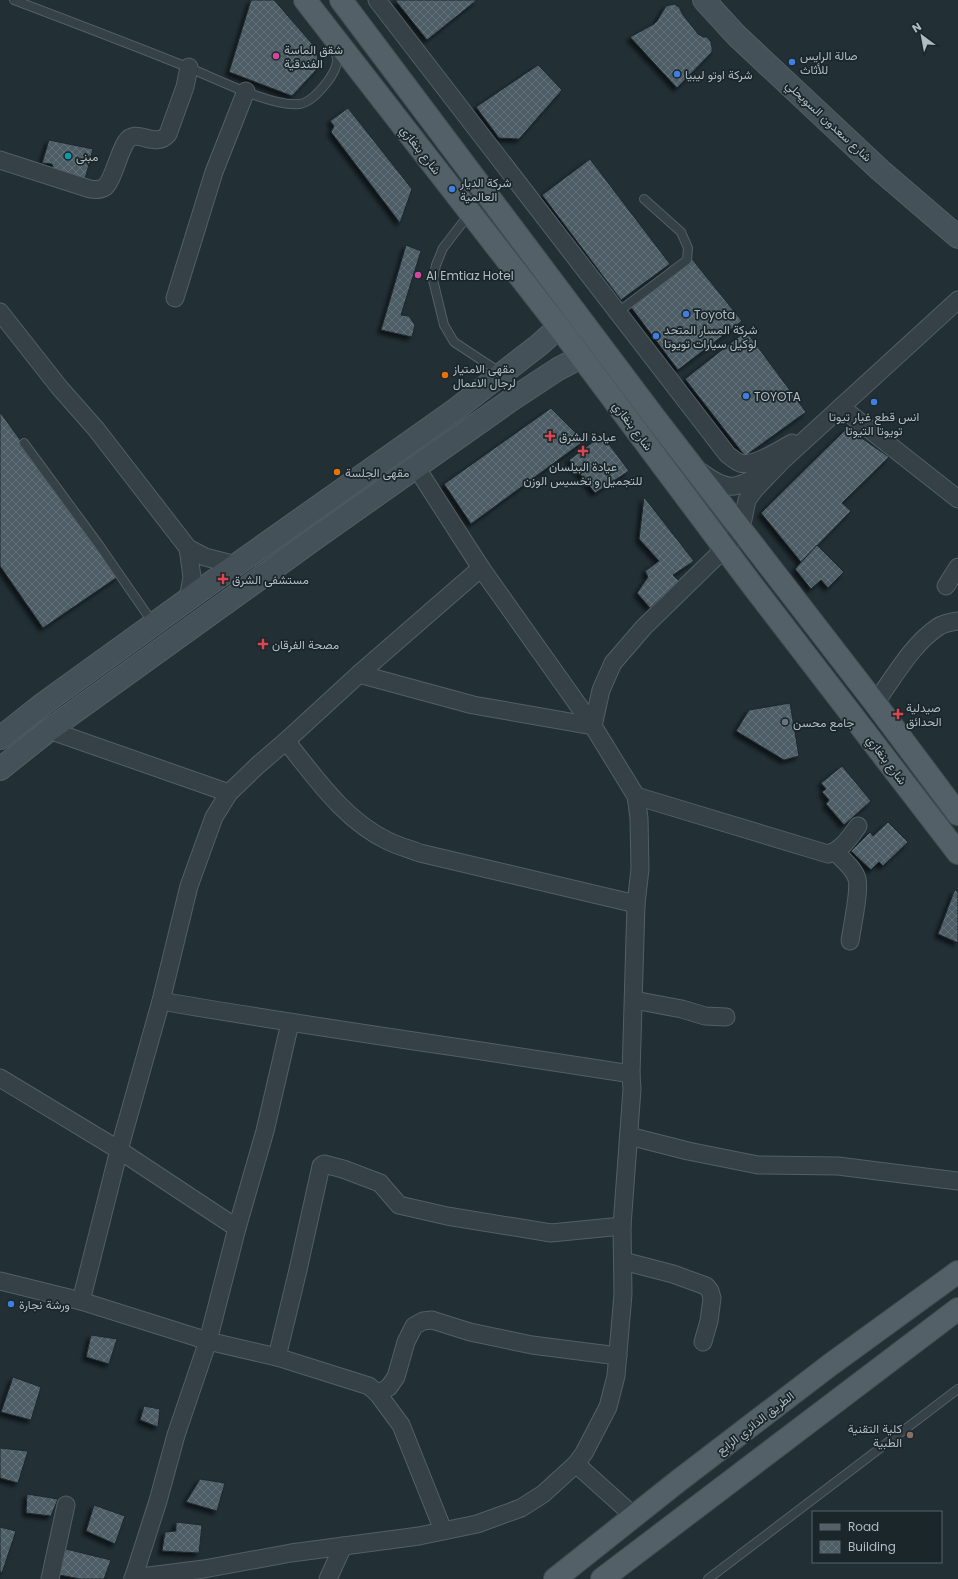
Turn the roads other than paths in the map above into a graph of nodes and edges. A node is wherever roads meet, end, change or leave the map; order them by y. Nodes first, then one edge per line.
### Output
1 (14, 0) edge
2 (305, 0) edge
3 (341, 0) edge
4 (377, 0) edge
5 (704, 0) edge
6 (331, 33) junction
7 (189, 67) junction
8 (246, 91) junction
9 (0, 160) edge
10 (644, 199) dead end
11 (470, 213) junction
12 (958, 238) edge
13 (175, 298) dead end
14 (958, 300) edge
15 (0, 312) edge
16 (618, 312) junction
17 (559, 327) junction
18 (581, 357) junction
19 (508, 370) junction
20 (530, 388) junction
21 (841, 407) junction
22 (826, 422) junction
23 (24, 443) dead end
24 (783, 460) junction
25 (693, 466) junction
26 (416, 467) junction
27 (958, 499) edge
28 (741, 529) junction
29 (188, 548) junction
30 (725, 548) junction
31 (236, 565) junction
32 (958, 567) edge
33 (481, 568) junction
34 (946, 586) dead end
35 (188, 600) junction
36 (958, 621) edge
37 (154, 625) junction
38 (359, 674) junction
39 (875, 703) junction
40 (593, 726) junction
41 (49, 730) junction
42 (0, 738) edge
43 (286, 741) junction
44 (0, 769) edge
45 (229, 793) junction
46 (636, 796) junction
47 (958, 814) edge
48 (858, 826) dead end
49 (835, 852) junction
50 (958, 853) edge
51 (636, 904) junction
52 (850, 941) dead end
53 (634, 1000) junction
54 (161, 1002) junction
55 (726, 1017) dead end
56 (290, 1023) junction
57 (631, 1074) junction
58 (0, 1078) edge
59 (629, 1136) junction
60 (119, 1150) junction
61 (958, 1181) edge
62 (622, 1226) junction
63 (237, 1228) junction
64 (623, 1261) junction
65 (958, 1272) edge
66 (0, 1281) edge
67 (81, 1301) junction
68 (958, 1309) edge
69 (208, 1341) junction
70 (703, 1342) dead end
71 (618, 1356) junction
72 (277, 1358) junction
73 (958, 1389) edge
74 (378, 1394) junction
75 (576, 1464) junction
76 (66, 1505) dead end
77 (633, 1518) junction
78 (443, 1530) junction
79 (343, 1546) junction
80 (133, 1578) edge
81 (50, 1579) edge
82 (328, 1579) edge
83 (555, 1579) edge
84 (602, 1579) edge
85 (708, 1579) edge

1 - 7 lane
2 - 6 main road, شارع بنغازي
3 - 25 main road, شارع بنغازي
4 - 16 street
5 - 12 main road, شارع سعدون السويحلي
6 - 8 lane
6 - 11 main road, شارع بنغازي
7 - 8 lane
7 - 9 street
8 - 13 street
10 - 16 lane
11 - 17 main road, شارع بنغازي
11 - 19 lane
14 - 21 street
15 - 29 street
16 - 22 street
17 - 18 main road, شارع بنغازي
17 - 19 main road
18 - 20 main road
18 - 30 main road, شارع بنغازي
19 - 20 main road
19 - 31 main road
20 - 26 main road
21 - 22 street
21 - 27 street
22 - 24 street
23 - 37 lane
24 - 25 street
24 - 28 street
25 - 28 main road, شارع بنغازي
26 - 33 street
26 - 41 main road
28 - 30 street
28 - 39 main road, شارع بنغازي
29 - 31 street
29 - 35 street
30 - 40 street
30 - 50 main road, شارع بنغازي
31 - 35 main road
32 - 34 street
33 - 38 street
33 - 40 street
35 - 37 main road
36 - 39 street
37 - 42 main road
38 - 40 street
38 - 43 street
39 - 47 main road, شارع بنغازي
40 - 46 street
41 - 44 main road
41 - 45 street
43 - 45 street
43 - 51 street
45 - 54 street
46 - 49 street
46 - 51 street
48 - 49 street
49 - 52 street
51 - 53 street
53 - 55 street
53 - 57 street
54 - 56 street
54 - 60 street
56 - 57 street
56 - 63 street
57 - 59 street
58 - 60 street
59 - 61 street
59 - 62 street
60 - 63 street
60 - 67 street
62 - 64 street
62 - 72 street
63 - 69 street
64 - 70 street
64 - 71 street
65 - 77 main road, الطريق الدائري الرابع
66 - 67 street
67 - 69 street
68 - 84 main road
69 - 72 street
69 - 80 street
71 - 74 street
71 - 75 street
72 - 74 street
73 - 85 lane
74 - 78 street
75 - 77 street
75 - 78 street
76 - 81 street
77 - 83 main road, الطريق الدائري الرابع
78 - 79 street
79 - 80 street
79 - 82 street

